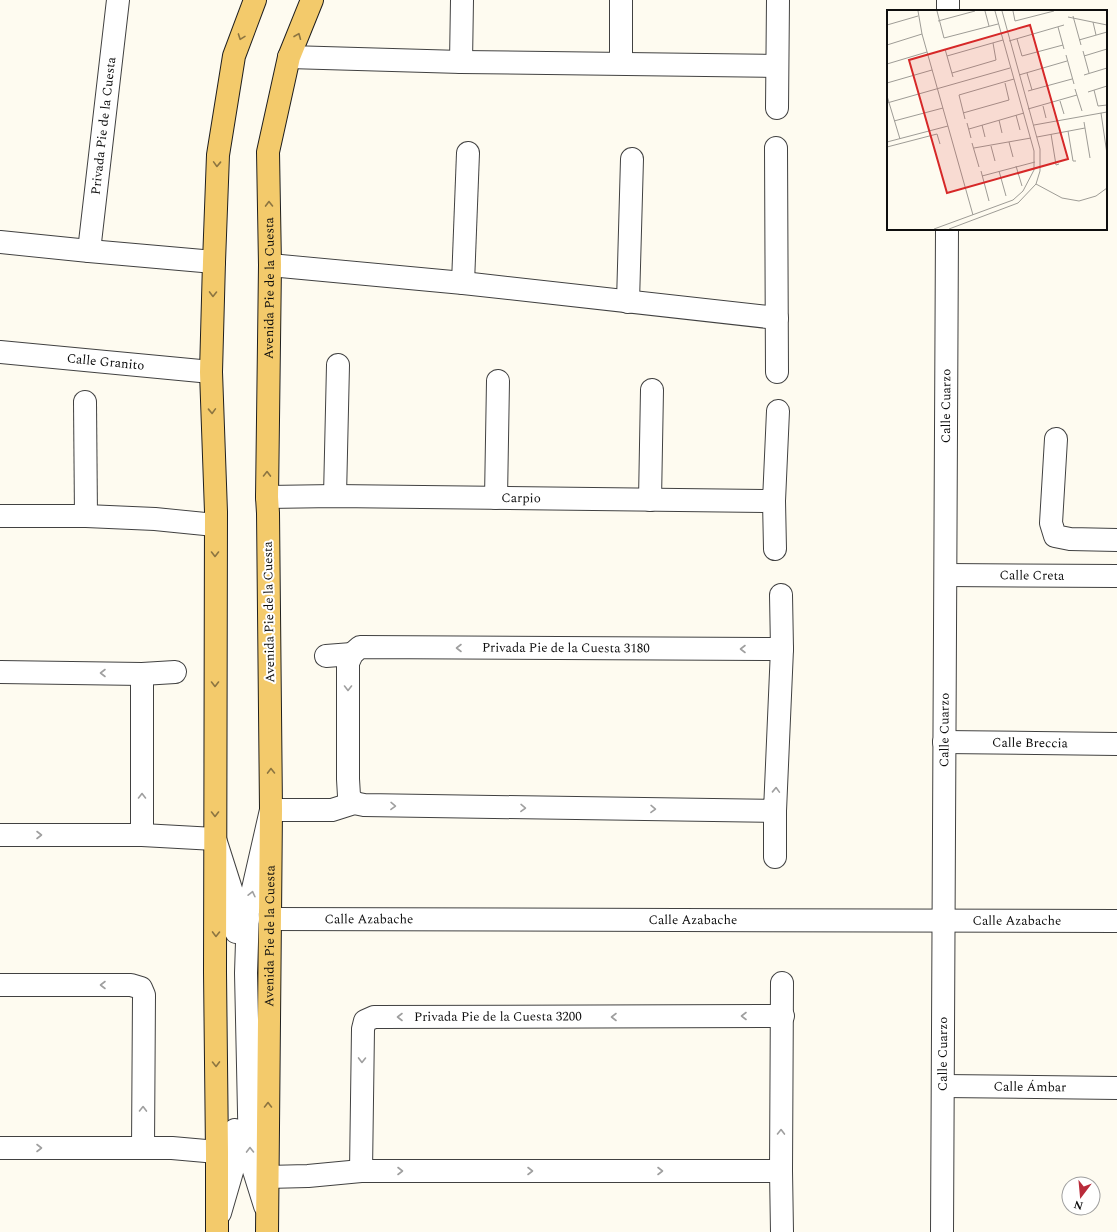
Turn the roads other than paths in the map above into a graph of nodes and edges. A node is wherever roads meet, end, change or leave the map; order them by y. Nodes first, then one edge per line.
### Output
1 (118, 0) edge
2 (255, 0) edge
3 (312, 0) edge
4 (462, 0) edge
5 (622, 0) edge
6 (778, 0) edge
7 (289, 57) junction
8 (461, 62) junction
9 (621, 63) junction
10 (777, 66) junction
11 (777, 108) dead end
12 (776, 148) dead end
13 (468, 153) dead end
14 (632, 160) dead end
15 (947, 230) edge
16 (0, 242) edge
17 (89, 251) junction
18 (214, 262) junction
19 (270, 265) junction
20 (464, 283) junction
21 (628, 302) junction
22 (777, 318) junction
23 (0, 352) edge
24 (338, 365) dead end
25 (211, 372) junction
26 (777, 372) dead end
27 (498, 381) dead end
28 (652, 390) dead end
29 (85, 402) dead end
30 (778, 411) dead end
31 (1056, 439) dead end
32 (335, 496) junction
33 (267, 497) junction
34 (496, 498) junction
35 (650, 500) junction
36 (774, 501) junction
37 (0, 516) edge
38 (86, 516) junction
39 (215, 525) junction
40 (1117, 540) edge
41 (775, 549) dead end
42 (946, 575) junction
43 (1117, 576) edge
44 (781, 595) dead end
45 (782, 650) junction
46 (352, 654) junction
47 (326, 656) dead end
48 (0, 672) edge
49 (175, 672) dead end
50 (142, 674) junction
51 (944, 742) junction
52 (1117, 744) edge
53 (354, 803) junction
54 (271, 810) junction
55 (775, 811) junction
56 (0, 835) edge
57 (142, 835) junction
58 (215, 839) junction
59 (775, 857) dead end
60 (270, 919) junction
61 (944, 920) junction
62 (1117, 921) edge
63 (782, 984) dead end
64 (0, 985) edge
65 (783, 1016) junction
66 (943, 1086) junction
67 (1117, 1088) edge
68 (0, 1148) edge
69 (143, 1148) junction
70 (218, 1152) junction
71 (361, 1171) junction
72 (781, 1171) junction
73 (267, 1177) junction
74 (267, 1223) edge
75 (217, 1228) edge
76 (782, 1232) edge
77 (942, 1232) edge

1 - 17 street, Privada Pie de la Cuesta
2 -> 18 main road
7 -> 3 main road, Avenida Pie de la Cuesta
4 - 8 street
5 - 9 street
6 - 10 street
7 - 8 street
19 -> 7 main road, Avenida Pie de la Cuesta
8 - 9 street
9 - 10 street
10 - 11 street
12 - 22 street
13 - 20 street
14 - 21 street
15 - 42 street, Calle Cuarzo
16 - 17 street
17 - 18 street
18 -> 25 main road
19 - 20 street
33 -> 19 main road, Avenida Pie de la Cuesta
20 - 21 street
21 - 22 street
22 - 26 street
23 - 25 street, Calle Granito
24 - 32 street
25 -> 39 main road
27 - 34 street
28 - 35 street
29 - 38 street
30 - 36 street
31 - 40 street
32 - 33 street, Carpio
32 - 34 street, Carpio
54 -> 33 main road, Avenida Pie de la Cuesta
34 - 35 street, Carpio
35 - 36 street, Carpio
36 - 41 street
37 - 38 street
38 - 39 street
39 -> 58 main road
42 - 43 street, Calle Creta
42 - 51 street, Calle Cuarzo
44 - 45 street
45 -> 46 street, Privada Pie de la Cuesta 3180
55 -> 45 street
46 - 47 street, Privada Pie de la Cuesta 3180
46 -> 53 street
50 -> 48 street
49 - 50 street
57 -> 50 street
51 - 52 street, Calle Breccia
51 - 61 street, Calle Cuarzo
53 - 54 street
53 -> 55 street
54 - 60 main road, Avenida Pie de la Cuesta
74 -> 54 street
55 - 59 street
56 -> 57 street
57 - 58 street
58 -> 70 main road
58 - 75 street
60 - 61 street, Calle Azabache
73 -> 60 main road, Avenida Pie de la Cuesta
61 - 62 street, Calle Azabache
61 - 66 street, Calle Cuarzo
63 - 65 street
69 -> 64 street
65 -> 71 street, Privada Pie de la Cuesta 3200
72 -> 65 street
66 - 67 street, Calle Ámbar
66 - 77 street, Calle Cuarzo
68 -> 69 street
69 - 70 street
70 - 75 main road
71 -> 72 street
71 - 73 street
72 - 76 street
73 - 74 main road, Avenida Pie de la Cuesta

